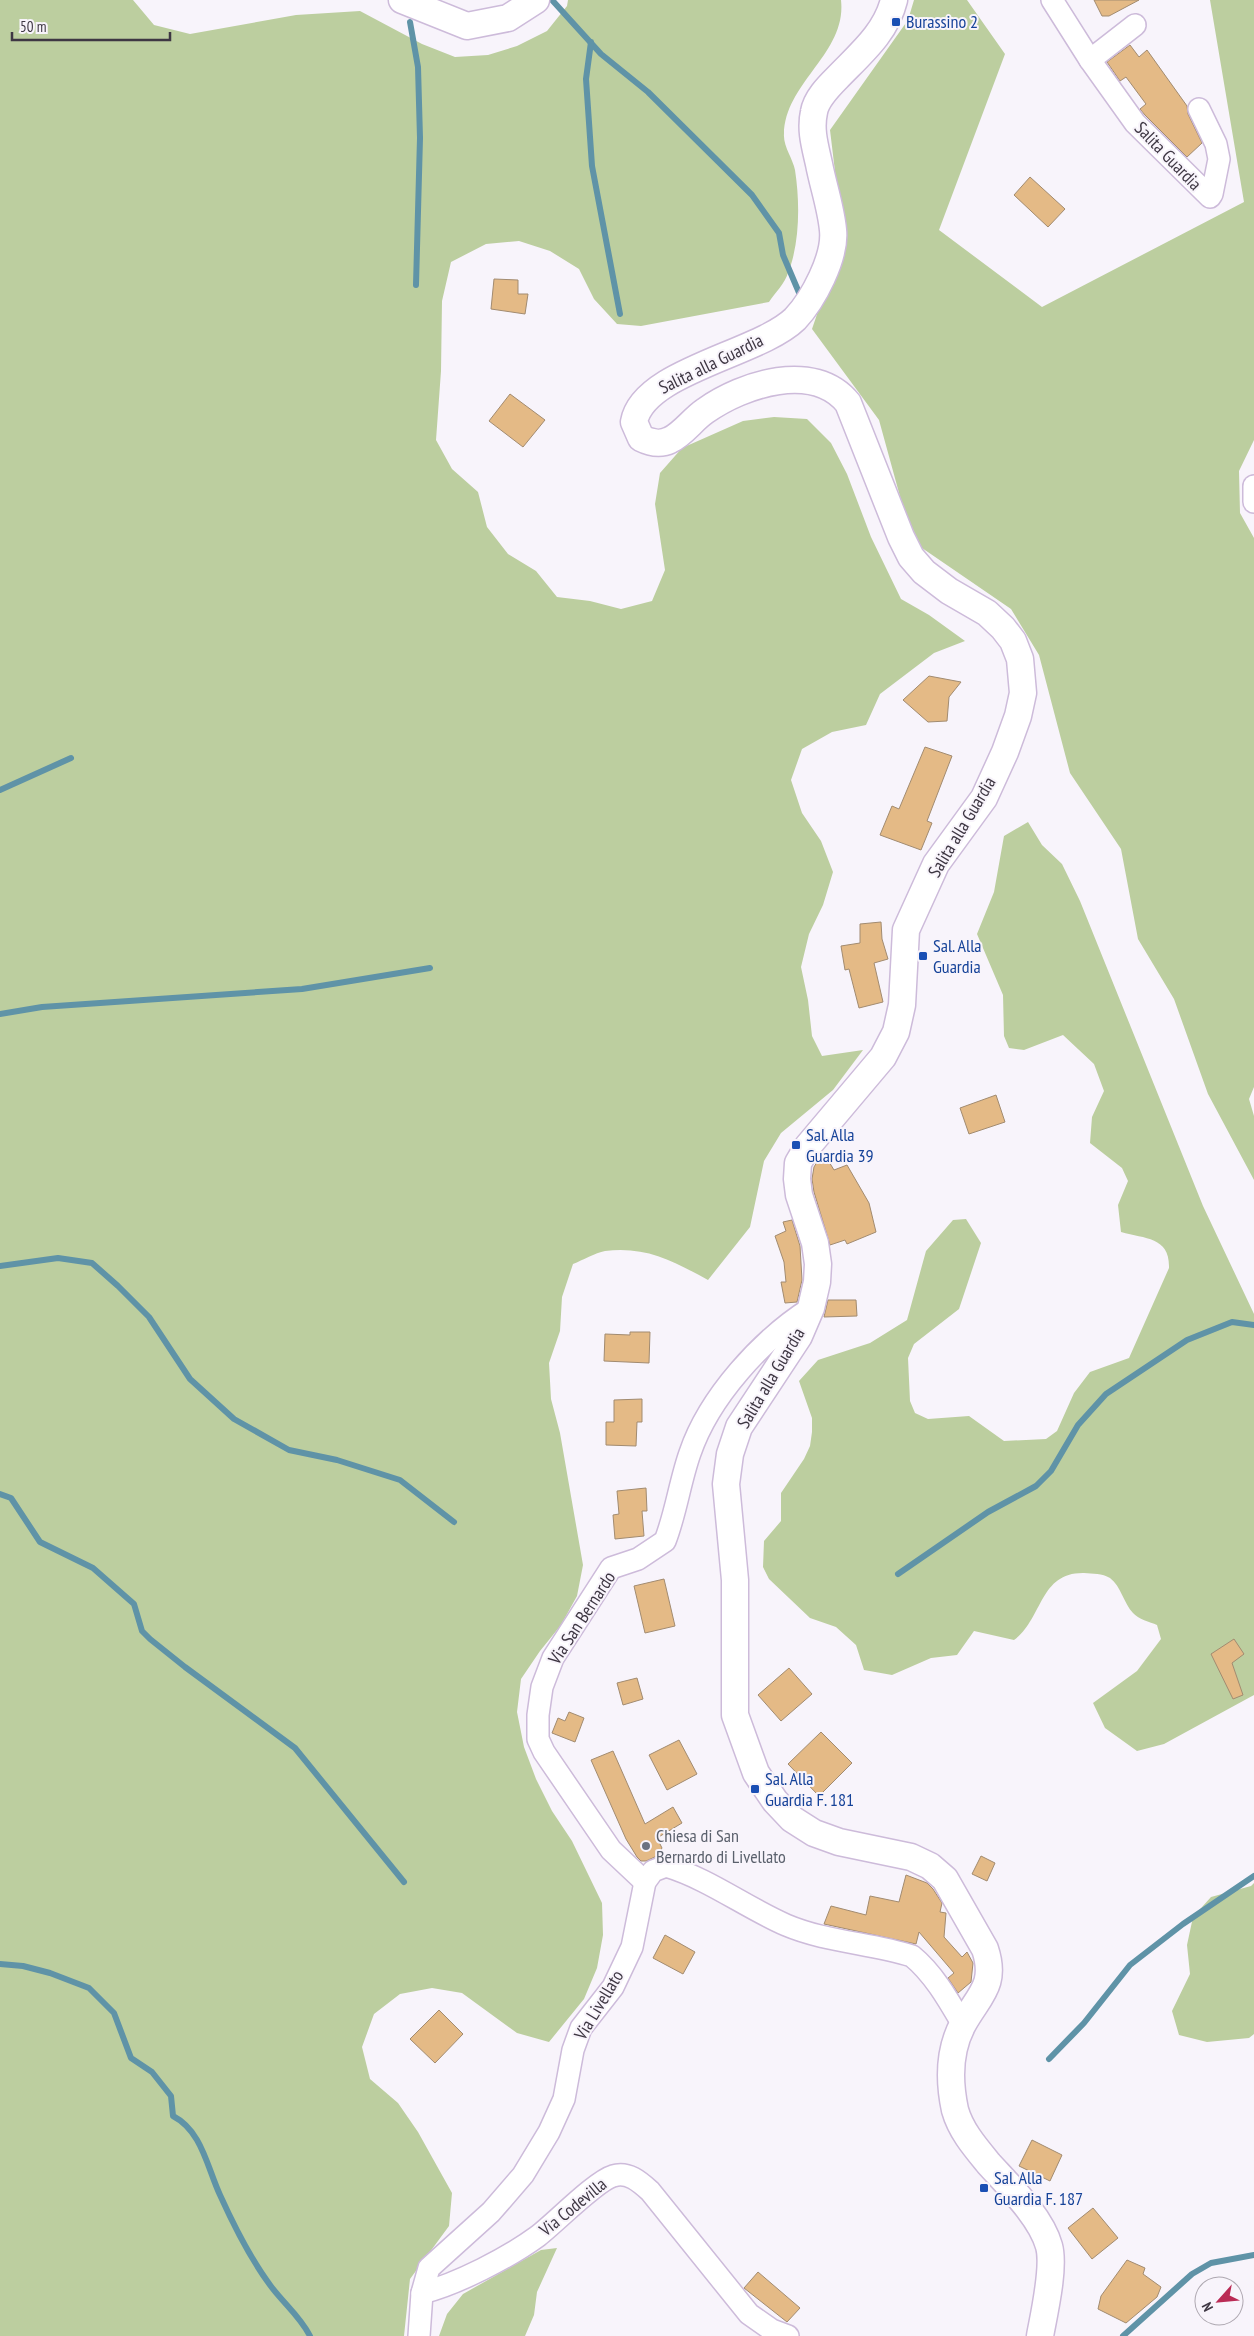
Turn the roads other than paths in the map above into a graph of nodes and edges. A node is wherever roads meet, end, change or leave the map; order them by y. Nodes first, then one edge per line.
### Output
1 (402, 0) edge
2 (536, 0) edge
3 (895, 0) edge
4 (1052, 0) edge
5 (1136, 25) dead end
6 (1090, 60) junction
7 (1199, 109) dead end
8 (1254, 486) edge
9 (1254, 502) edge
10 (811, 1308) junction
11 (645, 1882) junction
12 (963, 2025) junction
13 (422, 2293) junction
14 (419, 2336) edge
15 (788, 2336) edge
16 (1040, 2336) edge

1 - 2 main road
3 - 10 main road, Salita alla Guardia
4 - 6 street, Salita Guardia
5 - 6 street
6 - 7 street, Salita Guardia
8 - 9 street
10 - 11 street, Via San Bernardo
10 - 12 main road, Salita alla Guardia
11 - 12 street
11 - 13 street, Via Livellato
12 - 16 main road, Salita alla Guardia
13 - 14 street, Via Livellato
13 - 15 street, Via Codevilla

